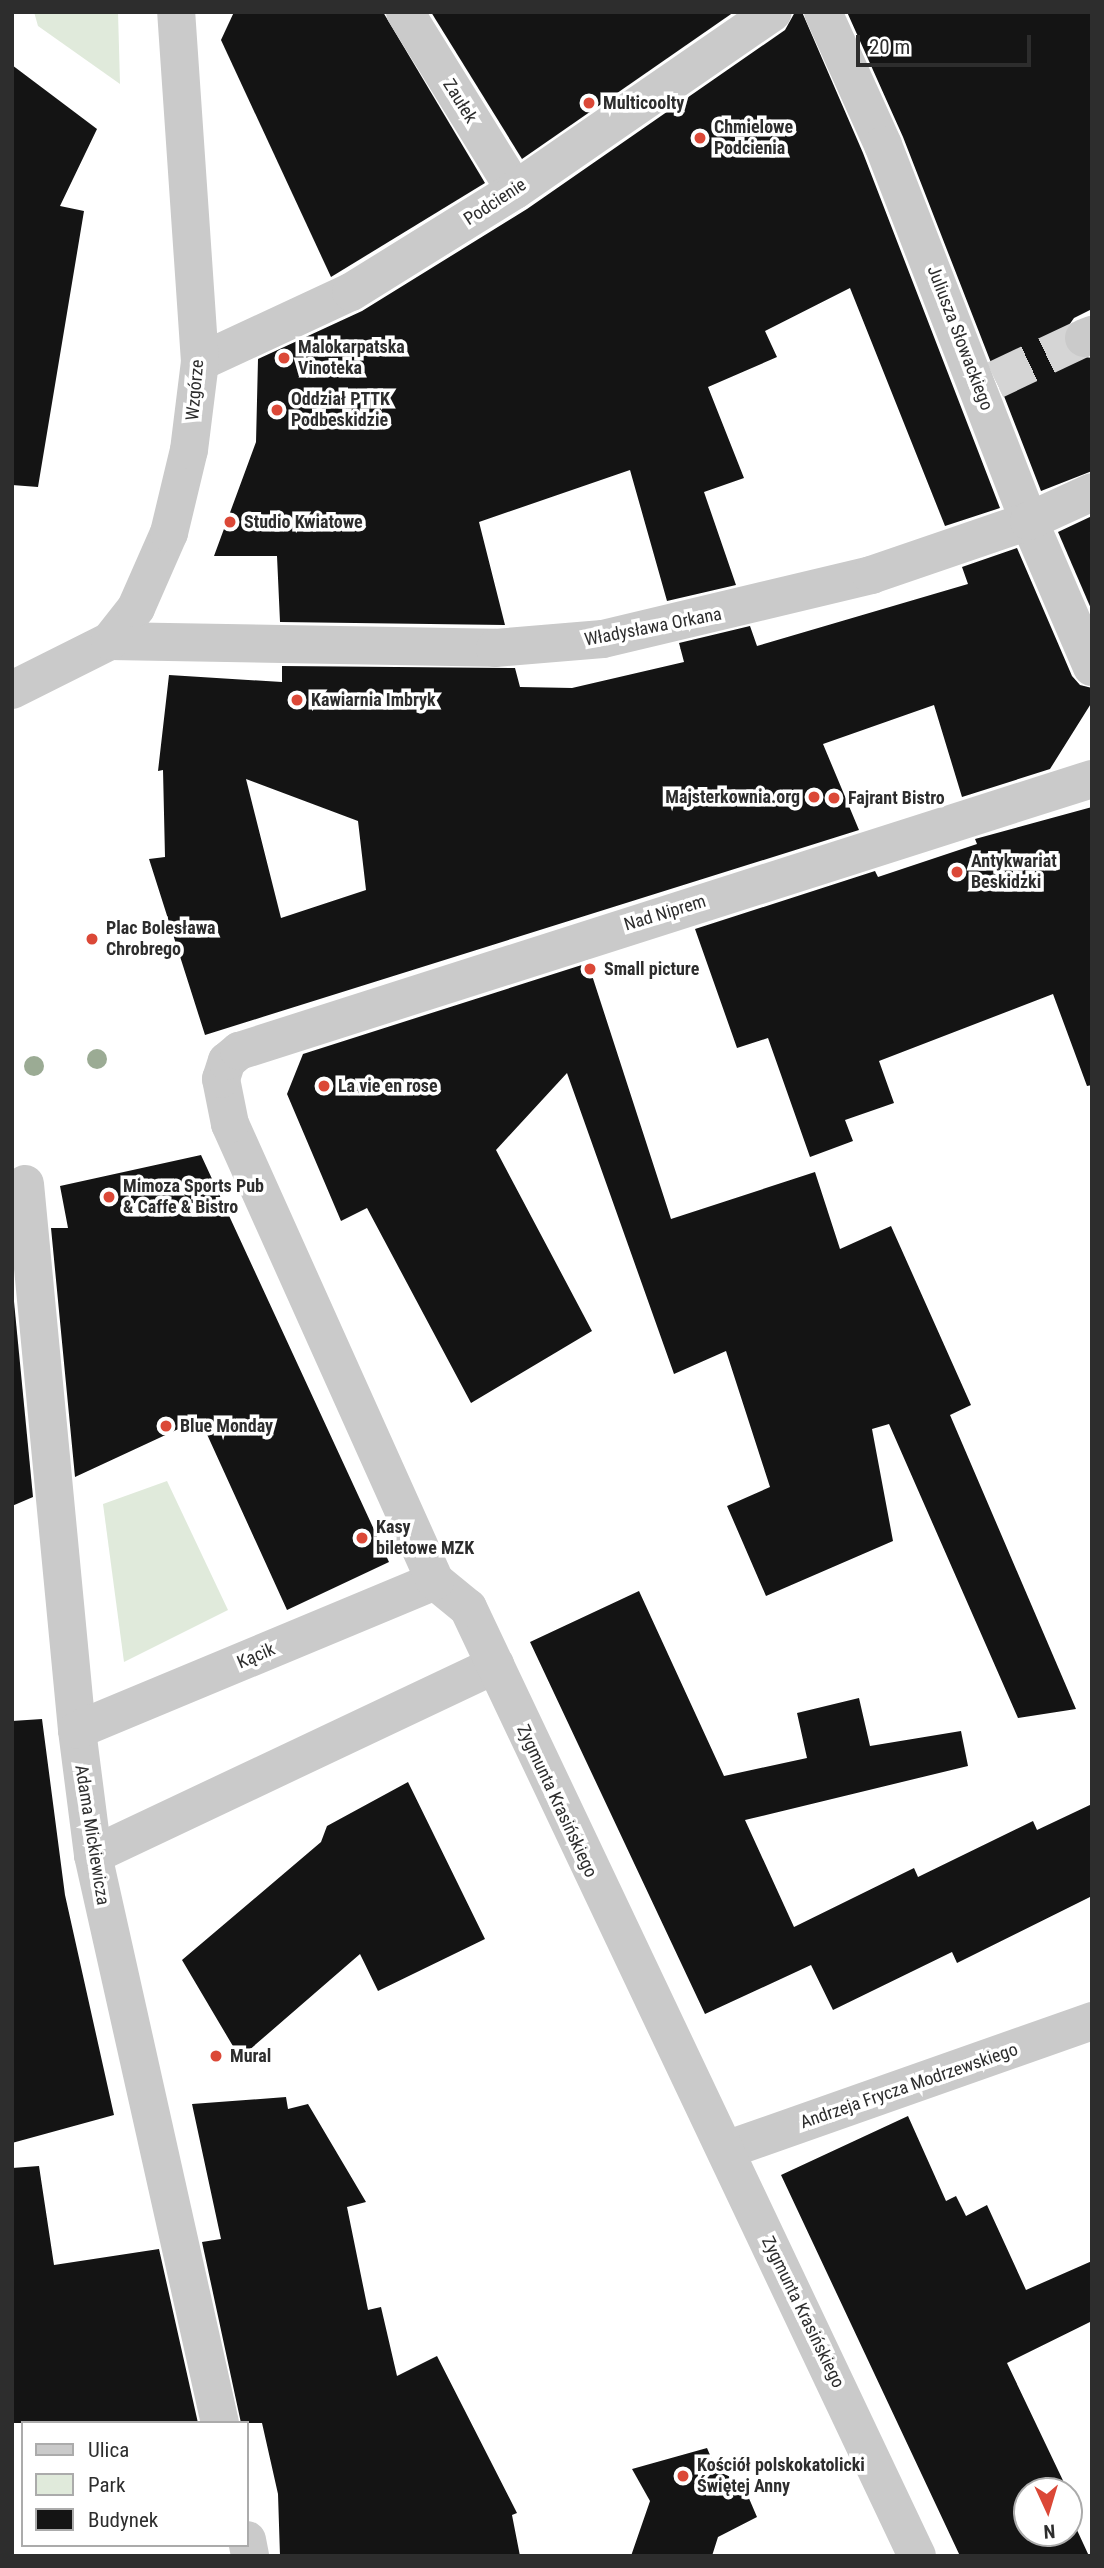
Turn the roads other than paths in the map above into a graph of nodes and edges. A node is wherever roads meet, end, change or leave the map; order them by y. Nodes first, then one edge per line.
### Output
1 (176, 12) edge
2 (405, 12) edge
3 (773, 12) edge
4 (823, 12) edge
5 (515, 190) junction
6 (200, 362) junction
7 (1092, 492) edge
8 (1029, 521) junction
9 (110, 641) junction
10 (166, 643) junction
11 (1092, 667) edge
12 (138, 670) dead end
13 (12, 690) edge
14 (1092, 779) edge
15 (239, 1051) joint
16 (26, 1184) dead end
17 (435, 1581) junction
18 (495, 1665) junction
19 (77, 1730) junction
20 (93, 1855) junction
21 (1092, 2021) edge
22 (726, 2150) junction
23 (220, 2421) edge
24 (917, 2556) edge

1 - 6 street, Wzgórze
2 - 5 street, Zaułek
3 - 5 street, Podcienie
4 - 8 street, Juliusza Słowackiego
5 - 6 street, Podcienie
6 - 9 street, Wzgórze
7 - 8 street, Władysława Orkana
8 - 10 street, Władysława Orkana
8 - 11 street, Juliusza Słowackiego
9 - 10 street, Władysława Orkana
9 - 13 street, Wzgórze
10 - 12 street
14 - 15 street, Nad Niprem
15 - 17 street, Zygmunta Krasińskiego
16 - 19 street, Adama Mickiewicza
17 - 18 street, Zygmunta Krasińskiego
17 - 19 street, Kącik
18 - 20 street
18 - 22 street, Zygmunta Krasińskiego
19 - 20 street, Adama Mickiewicza
20 - 23 street, Adama Mickiewicza
21 - 22 street, Andrzeja Frycza Modrzewskiego
22 - 24 street, Zygmunta Krasińskiego

